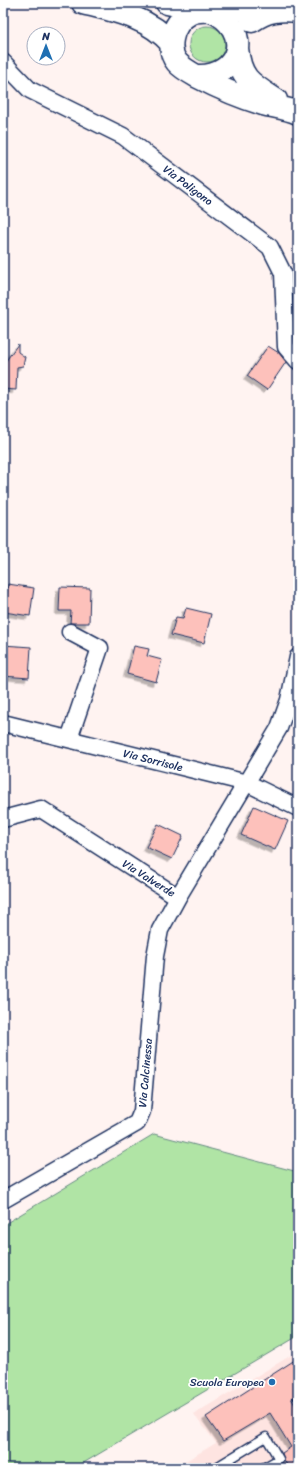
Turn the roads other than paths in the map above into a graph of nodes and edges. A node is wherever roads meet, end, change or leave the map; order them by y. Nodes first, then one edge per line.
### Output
1 (83, 3) edge
2 (167, 3) edge
3 (266, 3) edge
4 (298, 10) edge
5 (206, 11) junction
6 (171, 43) junction
7 (237, 45) junction
8 (3, 62) edge
9 (197, 76) junction
10 (293, 111) edge
11 (298, 361) edge
12 (70, 632) dead end
13 (298, 657) edge
14 (3, 723) edge
15 (68, 739) junction
16 (247, 783) junction
17 (298, 808) edge
18 (3, 819) edge
19 (178, 897) junction
20 (3, 1200) edge
21 (215, 1468) edge
22 (263, 1468) edge

1 - 6 main road
2 - 5 main road
3 - 5 main road
4 - 7 main road
5 - 6 main road
5 - 7 main road
6 - 9 main road
7 - 9 main road
7 - 10 main road
8 - 11 street, Via Poligono
9 - 10 main road
12 - 15 street
13 - 16 street
14 - 15 street, Via Sorrisole
15 - 16 street, Via Sorrisole
16 - 17 street, Via Sorrisole
16 - 19 street, Via Valverde
18 - 19 street, Via Valverde
19 - 20 street, Via Calcinessa
21 - 22 lane

